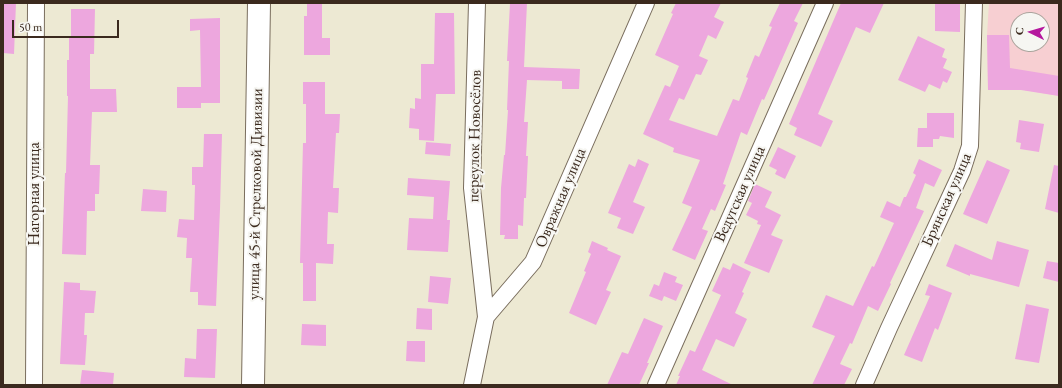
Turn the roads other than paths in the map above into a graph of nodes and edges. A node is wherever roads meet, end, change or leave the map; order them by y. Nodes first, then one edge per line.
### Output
1 (36, 3) edge
2 (259, 3) edge
3 (477, 3) edge
4 (646, 3) edge
5 (825, 3) edge
6 (974, 3) edge
7 (486, 317) junction
8 (34, 385) edge
9 (253, 385) edge
10 (472, 385) edge
11 (656, 385) edge
12 (864, 385) edge

1 - 8 street, Нагорная улица
2 - 9 main road, улица 45-й Стрелковой Дивизии
3 - 7 street, переулок Новосёлов
4 - 7 street, Овражная улица
5 - 11 street, Ведугская улица
6 - 12 street, Брянская улица
7 - 10 street, Овражная улица

